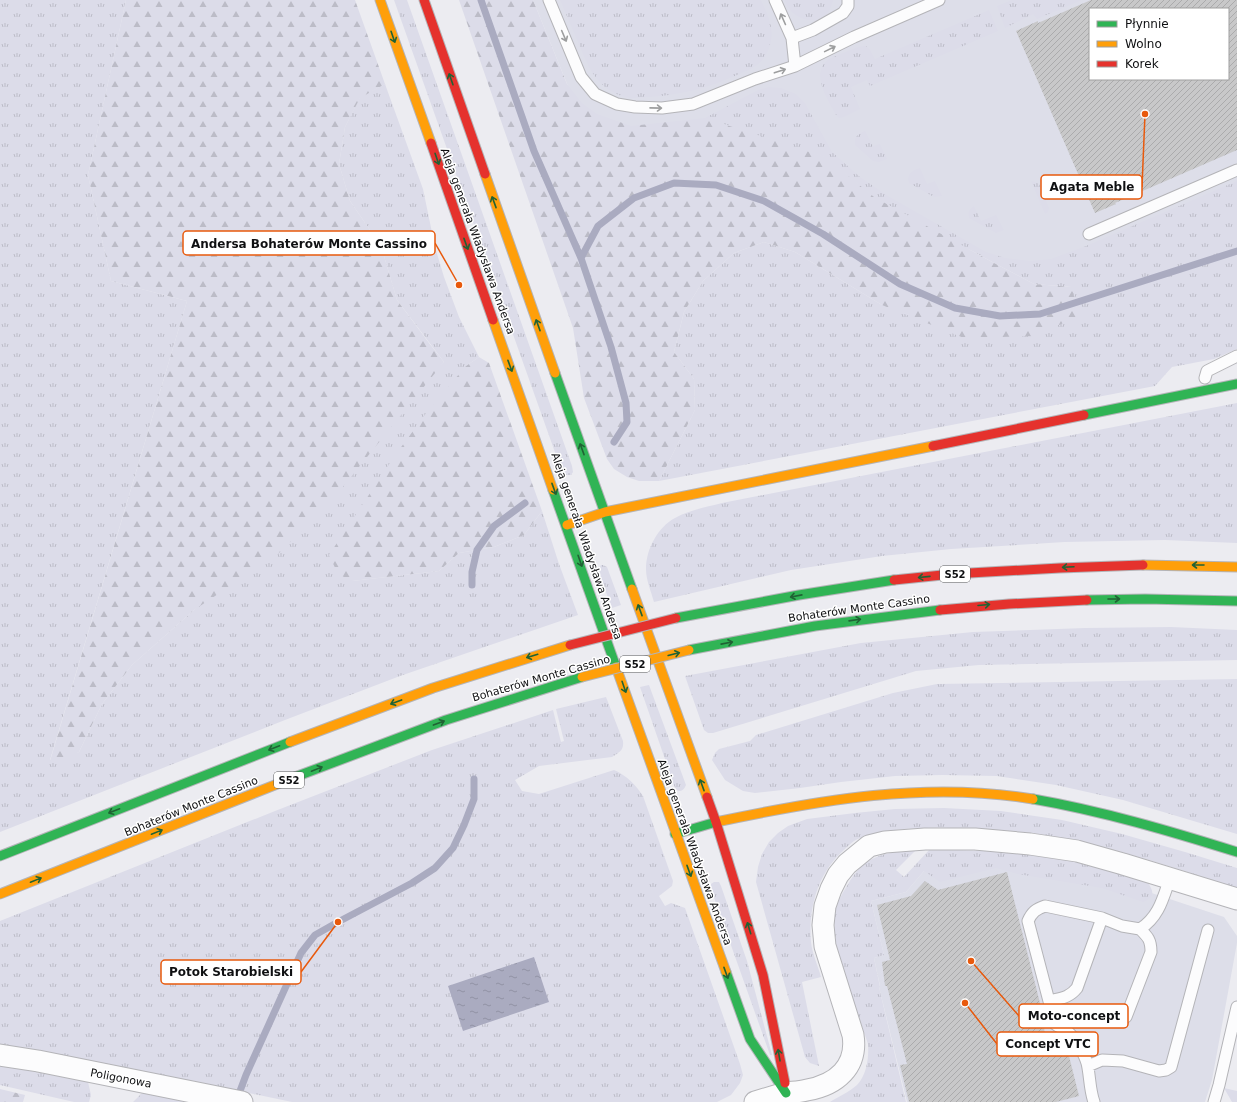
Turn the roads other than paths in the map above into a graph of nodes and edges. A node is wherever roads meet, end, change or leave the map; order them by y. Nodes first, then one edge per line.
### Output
1 (380, 0) edge
2 (424, 0) edge
3 (549, 0) edge
4 (775, 0) edge
5 (848, 0) edge
6 (939, 0) edge
7 (792, 38) junction
8 (795, 66) junction
9 (1237, 170) edge
10 (1089, 234) dead end
11 (1237, 356) edge
12 (1205, 378) dead end
13 (1237, 384) edge
14 (604, 512) junction
15 (567, 525) junction
16 (1237, 567) edge
17 (1237, 601) edge
18 (716, 822) junction
19 (675, 834) junction
20 (1237, 852) edge
21 (0, 856) edge
22 (1170, 878) junction
23 (0, 894) edge
24 (1237, 899) edge
25 (1102, 918) junction
26 (1140, 929) junction
27 (1208, 930) dead end
28 (1049, 1001) junction
29 (1237, 1007) edge
30 (1126, 1017) dead end
31 (0, 1055) edge
32 (1088, 1066) junction
33 (788, 1098) edge
34 (242, 1102) edge
35 (755, 1102) edge
36 (1094, 1102) edge
37 (1214, 1102) edge

1 -> 15 main road, Aleja generała Władysława Andersa
14 -> 2 main road
3 -> 8 lane
7 -> 4 lane
5 - 7 lane
8 -> 6 lane
7 - 8 lane
9 - 10 lane
11 - 12 lane
13 - 14 main road
14 - 15 main road
18 -> 14 main road
15 -> 19 main road, Aleja generała Władysława Andersa
16 -> 21 main road, Bohaterów Monte Cassino / S52, bridge
23 -> 17 main road, Bohaterów Monte Cassino / S52, bridge
18 - 19 main road
18 - 20 main road
33 -> 18 main road
19 -> 33 main road, Aleja generała Władysława Andersa
22 - 24 street
22 - 26 lane
22 - 33 street
25 - 26 lane
25 - 28 lane
25 - 28 lane
26 - 30 lane
27 - 32 lane
28 - 32 lane
29 - 37 lane
31 - 34 street, Poligonowa
32 - 36 lane
33 - 35 street

